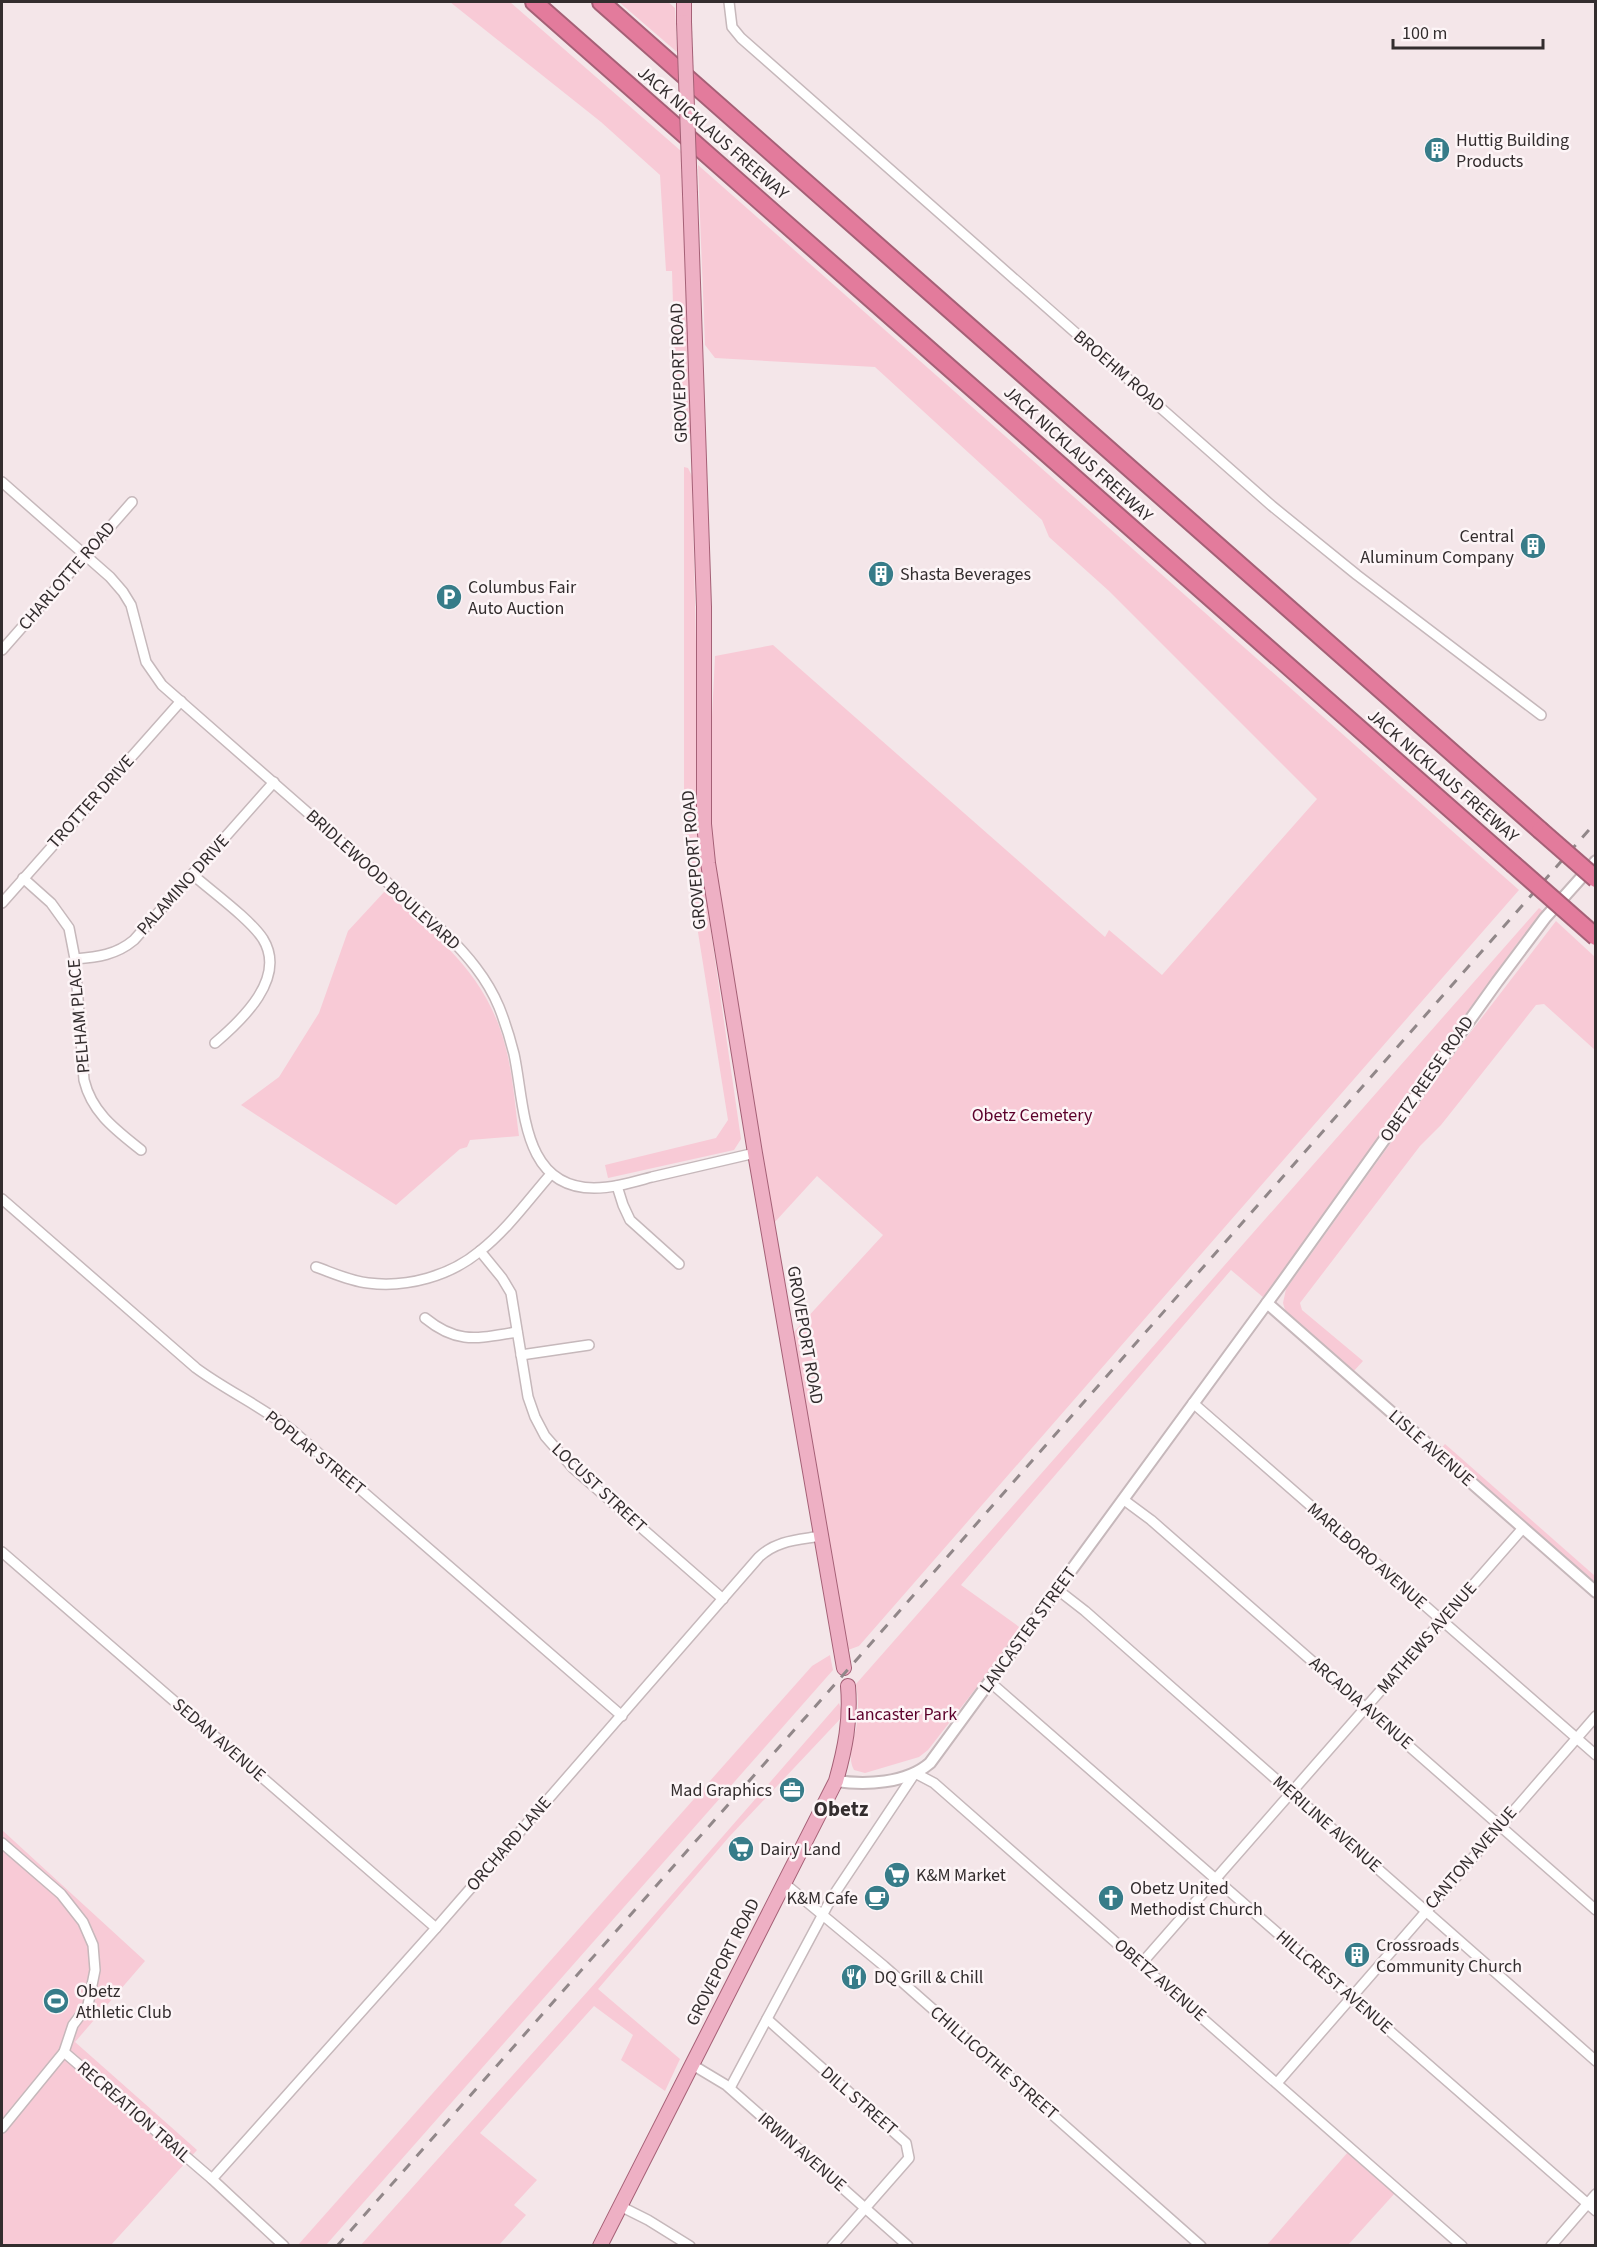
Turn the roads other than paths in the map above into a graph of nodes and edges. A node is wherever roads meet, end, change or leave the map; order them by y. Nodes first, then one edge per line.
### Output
1 (534, 2) edge
2 (601, 2) edge
3 (684, 2) edge
4 (729, 2) edge
5 (2, 482) edge
6 (132, 502) dead end
7 (85, 555) junction
8 (2, 650) edge
9 (181, 701) junction
10 (1541, 715) dead end
11 (274, 782) junction
12 (1596, 861) edge
13 (192, 874) junction
14 (23, 878) junction
15 (1596, 879) edge
16 (2, 903) edge
17 (1596, 937) edge
18 (75, 959) junction
19 (216, 1043) dead end
20 (141, 1150) dead end
21 (754, 1153) junction
22 (552, 1173) junction
23 (617, 1185) junction
24 (2, 1199) edge
25 (480, 1251) junction
26 (679, 1264) dead end
27 (316, 1267) dead end
28 (1267, 1303) junction
29 (425, 1318) dead end
30 (517, 1332) junction
31 (589, 1345) dead end
32 (521, 1355) junction
33 (1193, 1403) junction
34 (1124, 1500) junction
35 (1523, 1528) junction
36 (822, 1536) junction
37 (2, 1552) edge
38 (1058, 1590) junction
39 (1596, 1592) edge
40 (723, 1599) junction
41 (1442, 1622) junction
42 (844, 1668) dead end
43 (990, 1682) junction
44 (848, 1686) dead end
45 (1366, 1708) junction
46 (622, 1716) junction
47 (1596, 1716) edge
48 (1576, 1738) junction
49 (1596, 1755) edge
50 (915, 1773) junction
51 (836, 1781) junction
52 (1292, 1793) junction
53 (1500, 1826) junction
54 (2, 1843) edge
55 (1216, 1879) junction
56 (784, 1883) junction
57 (1596, 1910) edge
58 (1426, 1911) junction
59 (822, 1915) junction
60 (436, 1928) junction
61 (1141, 1964) junction
62 (1350, 1996) junction
63 (766, 2019) junction
64 (64, 2052) junction
65 (1596, 2061) edge
66 (691, 2064) junction
67 (1277, 2082) junction
68 (730, 2088) junction
69 (2, 2128) edge
70 (212, 2179) junction
71 (1596, 2194) edge
72 (1587, 2204) junction
73 (620, 2206) junction
74 (866, 2207) junction
75 (1596, 2211) edge
76 (284, 2246) edge
77 (600, 2246) edge
78 (690, 2246) edge
79 (832, 2246) edge
80 (909, 2246) edge
81 (1201, 2246) edge
82 (1462, 2246) edge
83 (1551, 2246) edge

1 - 17 highway, JACK NICKLAUS FREEWAY, bridge
2 - 15 highway, JACK NICKLAUS FREEWAY, bridge
3 - 21 main road, GROVEPORT ROAD, bridge
4 - 10 street, BROEHM ROAD
5 - 7 street, BRIDLEWOOD BOULEVARD
6 - 7 street, CHARLOTTE ROAD
7 - 8 street, CHARLOTTE ROAD
7 - 9 street, BRIDLEWOOD BOULEVARD
9 - 11 street, BRIDLEWOOD BOULEVARD
9 - 14 street, TROTTER DRIVE
11 - 13 street, PALAMINO DRIVE
11 - 22 street, BRIDLEWOOD BOULEVARD
12 - 28 street, OBETZ REESE ROAD
13 - 18 street, PALAMINO DRIVE
13 - 19 street
14 - 16 street, TROTTER DRIVE
14 - 18 street, PELHAM PLACE
18 - 20 street, PELHAM PLACE
21 - 23 street, BRIDLEWOOD BOULEVARD
21 - 36 main road, GROVEPORT ROAD
22 - 23 street, BRIDLEWOOD BOULEVARD
22 - 25 street
23 - 26 street
24 - 46 street, POPLAR STREET
25 - 27 street
25 - 30 street, LOCUST STREET
28 - 33 street, LANCASTER STREET
28 - 35 street, LISLE AVENUE
29 - 30 street
30 - 32 street, LOCUST STREET
31 - 32 street
32 - 40 street, LOCUST STREET
33 - 34 street, LANCASTER STREET
33 - 41 street, MARLBORO AVENUE
34 - 38 street, LANCASTER STREET
34 - 45 street, ARCADIA AVENUE
35 - 39 street, LISLE AVENUE
35 - 41 street, MATHEWS AVENUE
36 - 40 street, ORCHARD LANE
36 - 42 main road, GROVEPORT ROAD
37 - 60 street, SEDAN AVENUE
38 - 43 street, LANCASTER STREET
38 - 52 street, MERILINE AVENUE
40 - 46 street, ORCHARD LANE
41 - 45 street, MATHEWS AVENUE
41 - 48 street, MARLBORO AVENUE
43 - 50 street, LANCASTER STREET
43 - 55 street, HILLCREST AVENUE
44 - 51 main road, GROVEPORT ROAD
45 - 52 street, MATHEWS AVENUE
45 - 53 street, ARCADIA AVENUE
46 - 60 street, ORCHARD LANE
47 - 48 street, CANTON AVENUE
48 - 49 street, MARLBORO AVENUE
48 - 53 street, CANTON AVENUE
50 - 51 street
50 - 59 street, LANCASTER STREET
50 - 61 street, OBETZ AVENUE
51 - 56 main road, GROVEPORT ROAD
52 - 55 street, MATHEWS AVENUE
52 - 58 street, MERILINE AVENUE
53 - 57 street, ARCADIA AVENUE
53 - 58 street, CANTON AVENUE
54 - 64 street, RECREATION TRAIL
55 - 61 street, MATHEWS AVENUE
55 - 62 street, HILLCREST AVENUE
56 - 59 street, CHILLICOTHE STREET
56 - 66 main road, GROVEPORT ROAD
58 - 62 street, CANTON AVENUE
58 - 65 street, MERILINE AVENUE
59 - 63 street, LANCASTER STREET
59 - 81 street, CHILLICOTHE STREET
60 - 70 street, ORCHARD LANE
61 - 67 street, OBETZ AVENUE
62 - 67 street, CANTON AVENUE
62 - 72 street, HILLCREST AVENUE
63 - 68 street, LANCASTER STREET
63 - 74 street, DILL STREET
64 - 69 street
64 - 70 street, RECREATION TRAIL
66 - 68 street, IRWIN AVENUE
66 - 73 main road, GROVEPORT ROAD
67 - 82 street, OBETZ AVENUE
68 - 74 street, IRWIN AVENUE
70 - 76 street, RECREATION TRAIL
71 - 72 street
72 - 75 street, HILLCREST AVENUE
72 - 83 street
73 - 77 main road, GROVEPORT ROAD
73 - 78 street
74 - 79 street, DILL STREET
74 - 80 street, IRWIN AVENUE

